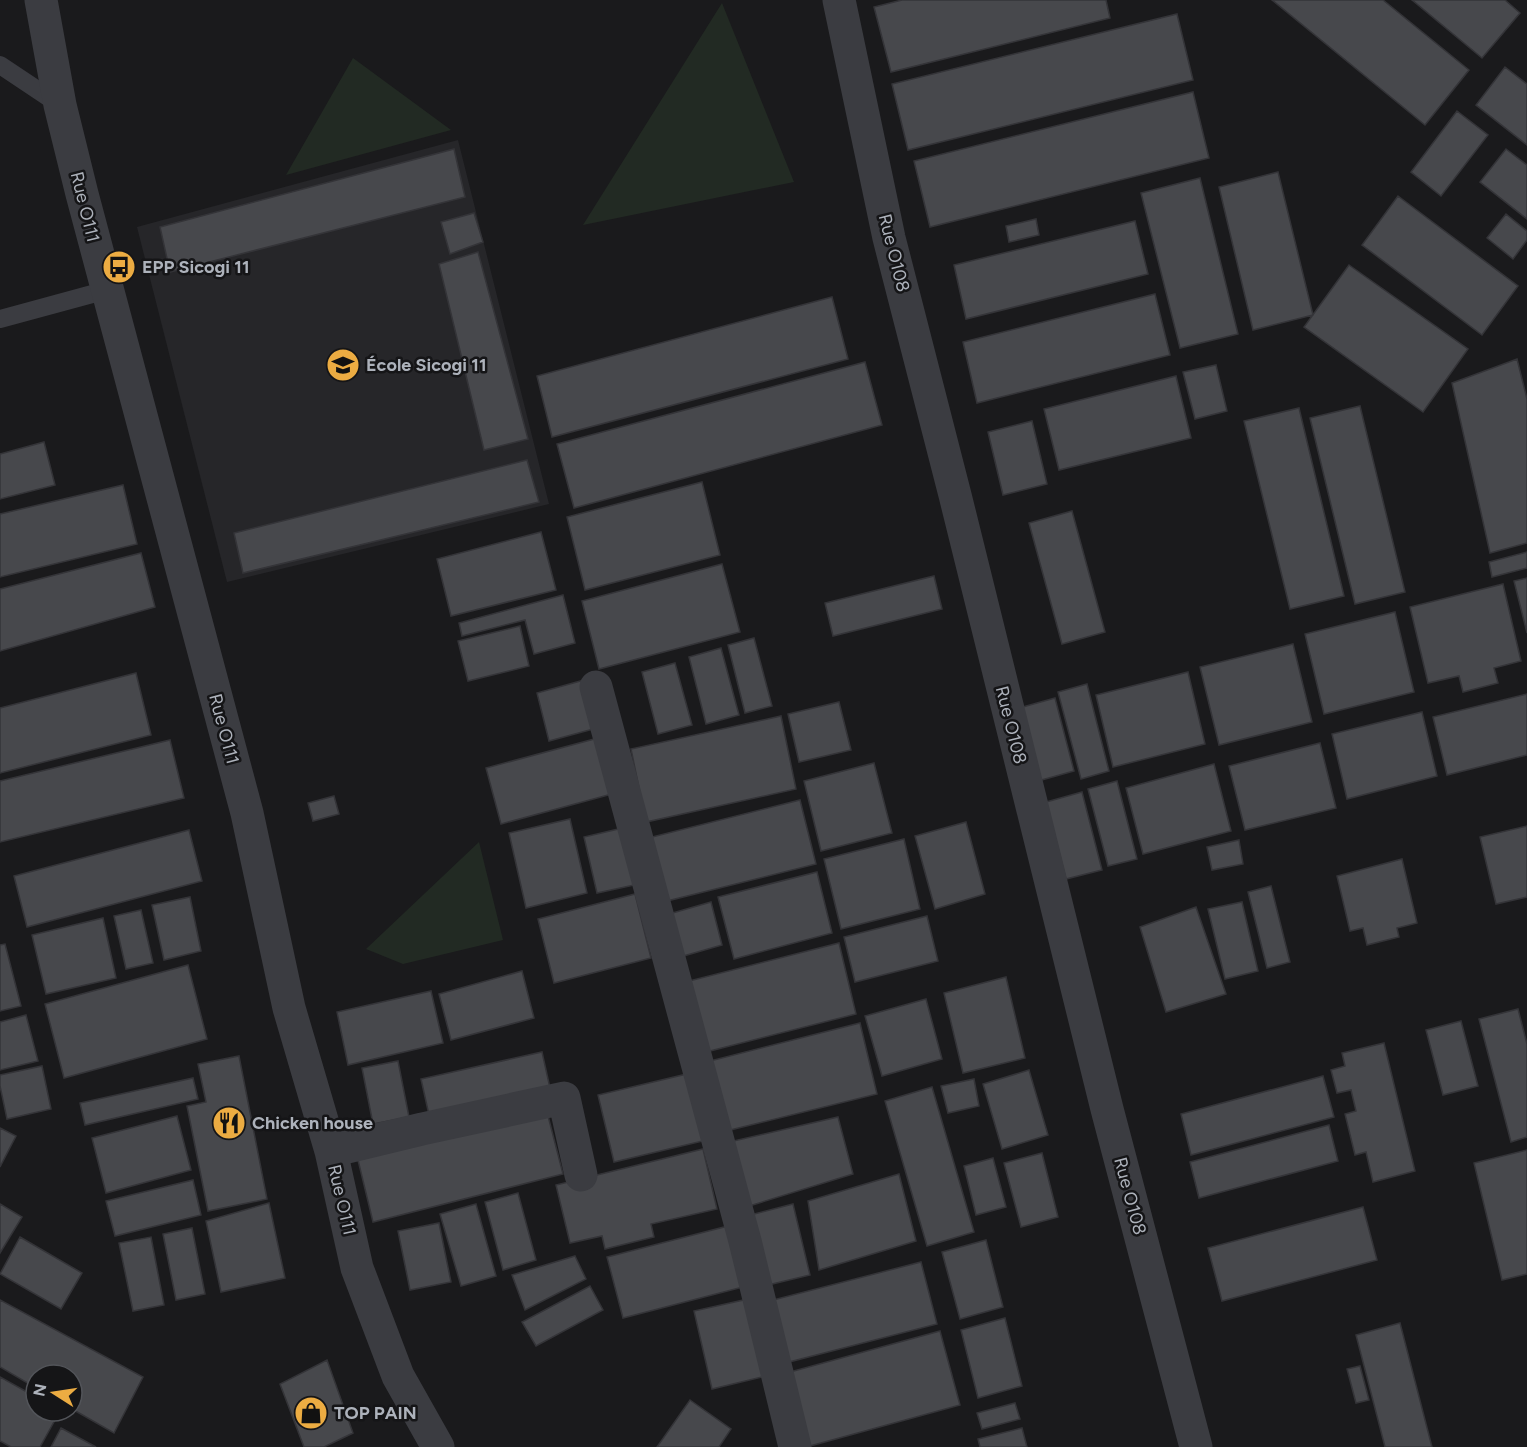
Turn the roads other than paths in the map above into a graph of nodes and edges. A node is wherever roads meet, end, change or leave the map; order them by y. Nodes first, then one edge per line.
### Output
1 (41, 0) edge
2 (839, 0) edge
3 (0, 65) edge
4 (60, 105) junction
5 (107, 290) junction
6 (0, 319) edge
7 (596, 687) dead end
8 (331, 1151) junction
9 (581, 1175) dead end
10 (438, 1447) edge
11 (795, 1447) edge
12 (1196, 1447) edge

1 - 4 street, Rue O111
2 - 12 street, Rue O108
3 - 4 lane
4 - 5 street, Rue O111
5 - 6 lane
5 - 8 street, Rue O111
7 - 11 street
8 - 9 street
8 - 10 street, Rue O111

